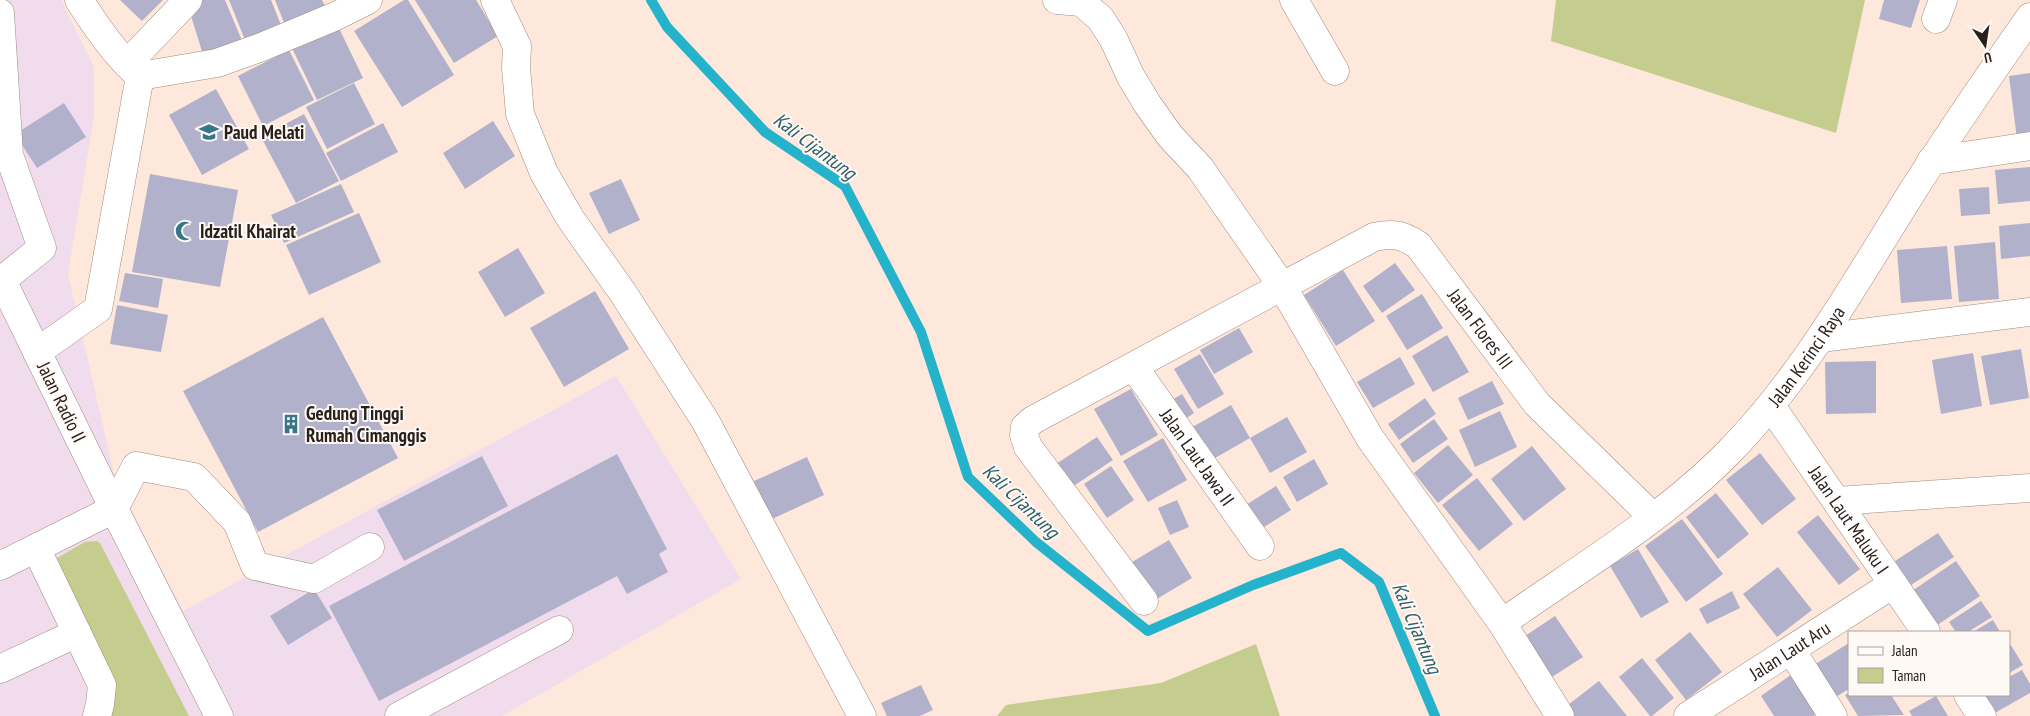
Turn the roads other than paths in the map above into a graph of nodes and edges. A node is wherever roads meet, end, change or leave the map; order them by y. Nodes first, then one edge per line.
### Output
1 (79, 0) edge
2 (188, 0) edge
3 (368, 0) edge
4 (495, 0) edge
5 (1057, 0) edge
6 (1294, 0) edge
7 (0, 13) edge
8 (2030, 17) edge
9 (134, 70) junction
10 (1335, 71) dead end
11 (2030, 146) edge
12 (1931, 161) junction
13 (1282, 286) junction
14 (2030, 312) edge
15 (1820, 338) junction
16 (37, 352) junction
17 (1134, 367) junction
18 (1771, 406) junction
19 (2030, 488) edge
20 (1837, 502) junction
21 (114, 509) junction
22 (1653, 518) junction
23 (1260, 546) dead end
24 (370, 547) dead end
25 (36, 548) junction
26 (0, 566) edge
27 (1893, 584) junction
28 (1144, 601) dead end
29 (1502, 623) junction
30 (559, 630) dead end
31 (1925, 631) edge
32 (77, 632) junction
33 (1791, 650) junction
34 (0, 669) edge
35 (1969, 696) edge
36 (1692, 715) edge
37 (97, 716) edge
38 (219, 716) edge
39 (399, 716) edge
40 (862, 716) edge
41 (1560, 716) edge
42 (1833, 716) edge
43 (1982, 716) edge

1 - 9 street
2 - 9 street
3 - 9 street
4 - 40 street
5 - 13 street
6 - 10 street
7 - 16 street
8 - 12 street, Jalan Kerinci Raya
9 - 16 street, Jalan Radio II
11 - 12 street
12 - 15 street, Jalan Kerinci Raya
13 - 17 street, Jalan Flores III
13 - 22 street, Jalan Flores III
13 - 29 street
14 - 15 street
15 - 18 street, Jalan Kerinci Raya
16 - 21 street, Jalan Radio II
17 - 23 street, Jalan Laut Jawa II
17 - 28 street, Jalan Flores III
18 - 20 street, Jalan Laut Maluku I
18 - 22 street, Jalan Kerinci Raya
19 - 20 street
20 - 27 street, Jalan Laut Maluku I
21 - 24 street
21 - 25 street
21 - 38 street, Jalan Radio II
22 - 29 street, Jalan Kerinci Raya
25 - 26 street
25 - 32 street
27 - 31 street, Jalan Laut Maluku I
27 - 33 street, Jalan Laut Aru
29 - 41 street
30 - 39 street
32 - 34 street
32 - 37 street
33 - 36 street, Jalan Laut Aru
33 - 42 street
35 - 43 street

